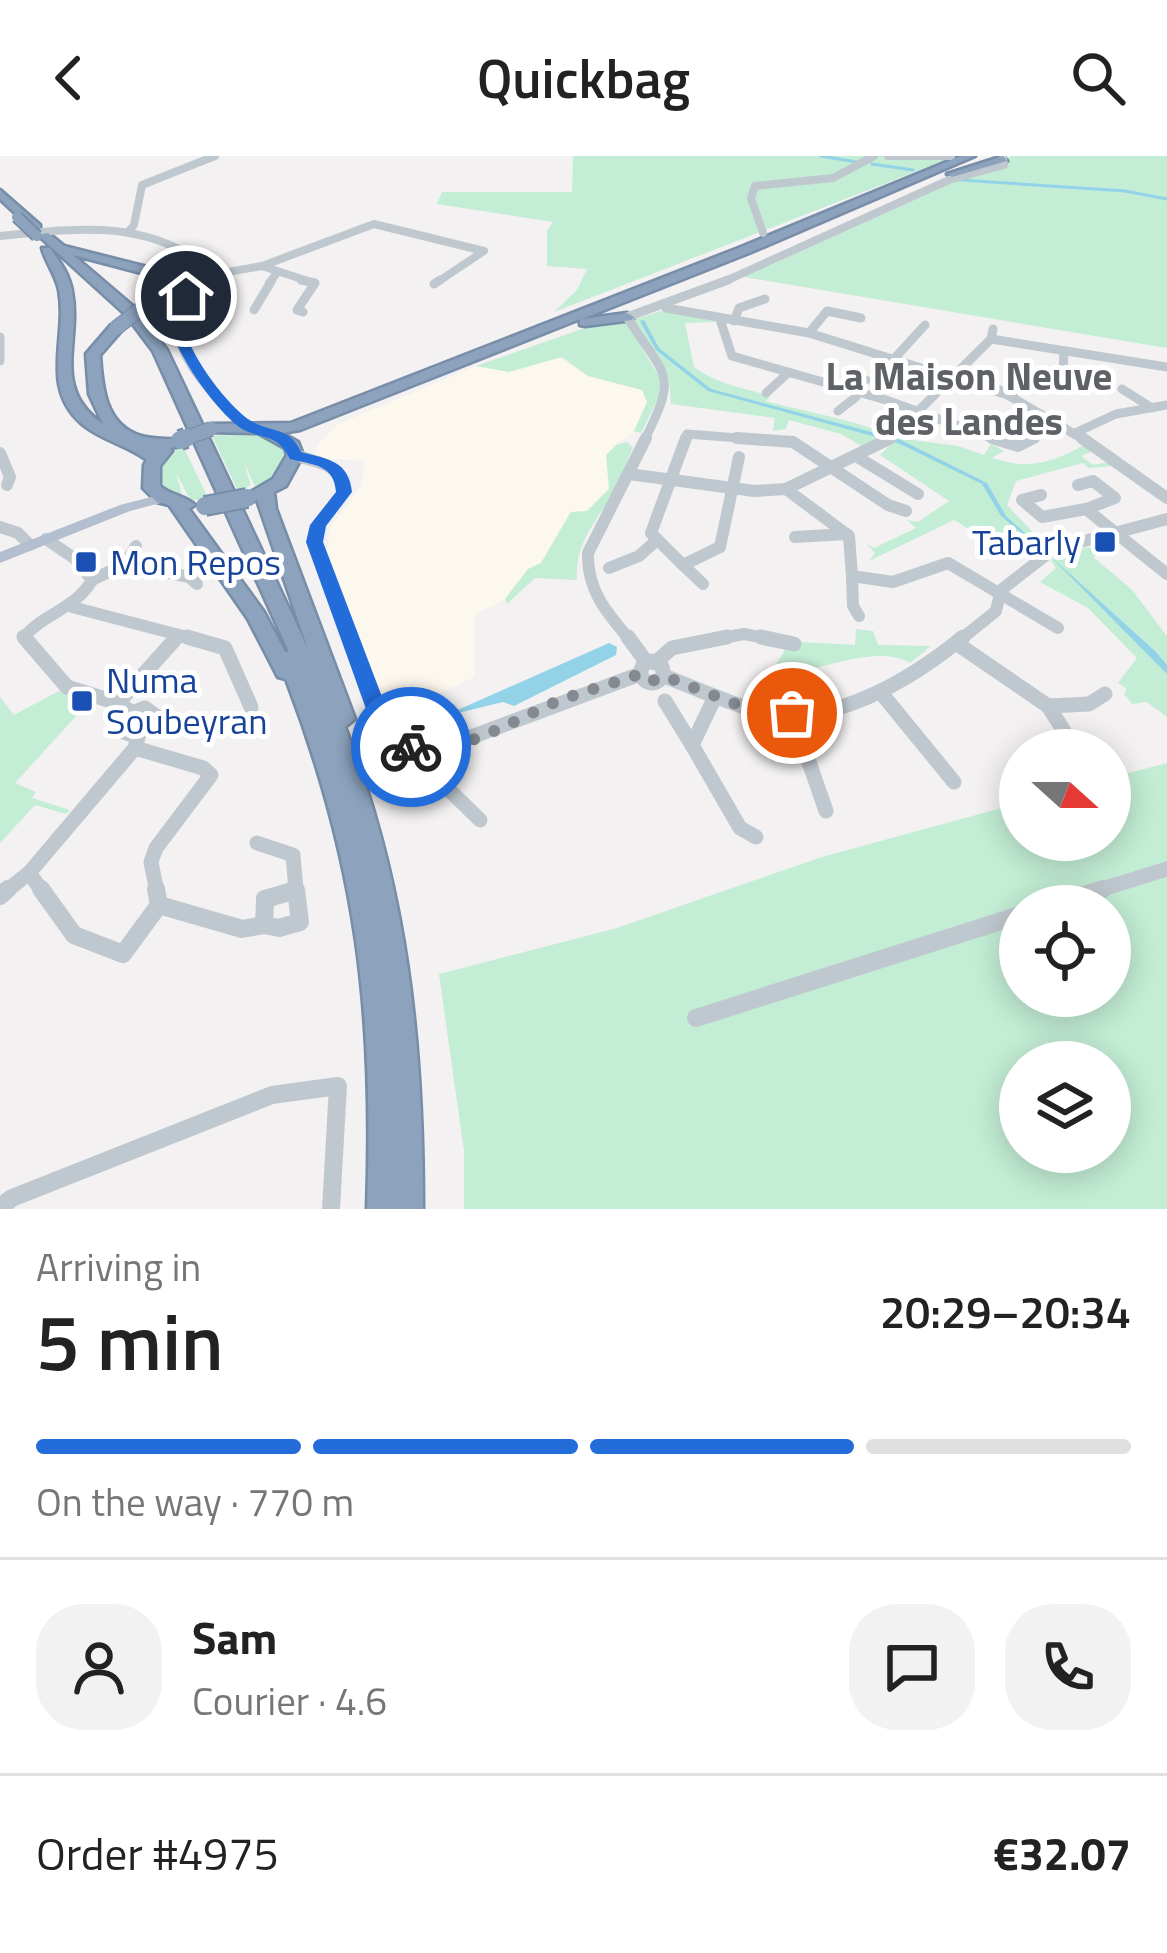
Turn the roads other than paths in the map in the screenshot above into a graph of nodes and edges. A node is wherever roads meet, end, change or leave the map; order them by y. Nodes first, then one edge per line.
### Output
1 (215, 156) edge
2 (874, 156) edge
3 (888, 156) edge
4 (951, 156) edge
5 (970, 156) edge
6 (980, 156) edge
7 (1002, 157) edge
8 (928, 172) edge
9 (0, 197) edge
10 (128, 232) junction
11 (37, 233) junction
12 (763, 233) dead end
13 (0, 236) edge
14 (262, 266) junction
15 (276, 274) junction
16 (203, 280) junction
17 (434, 284) dead end
18 (765, 299) dead end
19 (672, 307) junction
20 (254, 310) dead end
21 (302, 313) dead end
22 (627, 317) junction
23 (861, 318) dead end
24 (720, 319) junction
25 (734, 320) junction
26 (925, 325) dead end
27 (809, 333) junction
28 (0, 337) edge
29 (527, 339) junction
30 (1064, 351) junction
31 (0, 358) edge
32 (893, 360) junction
33 (1167, 367) edge
34 (962, 368) junction
35 (788, 374) junction
36 (953, 379) junction
37 (866, 380) dead end
38 (1047, 382) dead end
39 (1122, 388) dead end
40 (766, 393) dead end
41 (857, 394) junction
42 (1014, 397) junction
43 (1167, 404) edge
44 (1152, 408) junction
45 (838, 411) dead end
46 (920, 411) junction
47 (220, 423) junction
48 (270, 430) junction
49 (1075, 433) junction
50 (781, 435) dead end
51 (1037, 436) dead end
52 (177, 441) junction
53 (793, 442) junction
54 (294, 452) junction
55 (0, 453) edge
56 (739, 457) dead end
57 (859, 458) junction
58 (156, 459) junction
59 (325, 464) junction
60 (835, 468) junction
61 (288, 474) junction
62 (628, 474) junction
63 (670, 480) junction
64 (1073, 481) dead end
65 (150, 482) junction
66 (7, 485) dead end
67 (786, 488) junction
68 (730, 489) junction
69 (918, 494) dead end
70 (256, 495) junction
71 (1041, 496) dead end
72 (1165, 498) edge
73 (170, 501) junction
74 (1086, 509) junction
75 (906, 511) dead end
76 (1167, 519) edge
77 (77, 526) junction
78 (0, 527) edge
79 (847, 534) junction
80 (1116, 534) junction
81 (795, 537) dead end
82 (657, 540) junction
83 (38, 542) junction
84 (136, 546) dead end
85 (0, 558) edge
86 (124, 564) junction
87 (683, 565) junction
88 (609, 568) dead end
89 (1167, 574) edge
90 (852, 576) junction
91 (92, 580) junction
92 (197, 584) dead end
93 (703, 584) dead end
94 (1001, 590) junction
95 (72, 607) junction
96 (859, 616) dead end
97 (1058, 628) dead end
98 (179, 635) junction
99 (956, 643) junction
100 (794, 644) dead end
101 (652, 669) junction
102 (882, 694) junction
103 (1106, 694) dead end
104 (715, 698) junction
105 (665, 701) dead end
106 (1048, 706) junction
107 (124, 707) junction
108 (251, 707) dead end
109 (792, 713) junction
110 (1063, 729) edge
111 (137, 741) junction
112 (692, 745) junction
113 (431, 752) junction
114 (955, 782) dead end
115 (826, 811) dead end
116 (480, 820) dead end
117 (756, 837) dead end
118 (257, 843) dead end
119 (1167, 869) edge
120 (29, 873) junction
121 (372, 878) junction
122 (1116, 885) edge
123 (296, 890) junction
124 (0, 896) edge
125 (159, 905) junction
126 (999, 923) edge
127 (264, 925) junction
128 (696, 1018) dead end
129 (0, 1208) edge
130 (331, 1209) edge
131 (383, 1209) edge
132 (407, 1209) edge

1 - 10 street
2 - 12 street
3 - 8 street
4 - 8 street
5 - 8 highway
6 - 8 highway
7 - 8 highway
7 - 19 street
8 - 29 highway
8 - 48 highway
9 - 11 highway
9 - 11 highway, bridge
10 - 13 street
10 - 16 street
11 - 52 highway, bridge
11 - 58 highway
11 - 121 highway
14 - 15 street
14 - 16 street
14 - 17 street
15 - 20 street
15 - 21 street
16 - 47 street
18 - 25 street
19 - 22 street
19 - 24 street
22 - 29 highway
22 - 62 street
23 - 27 street
24 - 25 street
24 - 35 street
25 - 27 street
26 - 32 street
27 - 32 street
28 - 31 street
29 - 54 highway
30 - 33 street
30 - 34 street
30 - 38 street
32 - 36 street
34 - 36 street
34 - 42 street
35 - 40 street
35 - 41 street
36 - 42 street
36 - 46 street
37 - 41 street
39 - 44 street
41 - 45 street
41 - 46 street
42 - 49 street
43 - 44 street
44 - 49 street
46 - 51 street
46 - 57 street
47 - 48 highway
47 - 52 highway, bridge
48 - 54 highway
49 - 72 street
50 - 53 street
52 - 58 highway
53 - 60 street
53 - 63 street
54 - 59 street
54 - 61 highway
55 - 66 street
56 - 68 street
57 - 60 street
57 - 69 street
58 - 65 highway
59 - 61 street
59 - 113 street
60 - 67 street
60 - 75 street
61 - 70 highway
62 - 63 street
62 - 101 street
63 - 68 street
63 - 82 street
64 - 74 street
65 - 73 highway
65 - 77 main road
67 - 68 street
67 - 79 street
68 - 87 street
70 - 73 highway, bridge
70 - 121 highway
71 - 74 street
73 - 77 main road
73 - 121 highway
74 - 80 street
76 - 80 street
77 - 83 main road
78 - 83 street
79 - 81 street
79 - 90 street
80 - 89 street
80 - 94 street
82 - 87 street
82 - 88 street
83 - 85 main road
83 - 91 street
84 - 86 street
86 - 91 street
86 - 92 street
87 - 93 street
90 - 94 street
90 - 96 street
91 - 95 street
94 - 97 street
94 - 99 street
95 - 98 street
95 - 107 street
98 - 107 street
98 - 108 street
99 - 102 street
99 - 106 street
100 - 101 street
101 - 104 street
101 - 113 street
102 - 109 street
102 - 114 street
103 - 106 street
104 - 109 street
104 - 112 street
105 - 112 street
106 - 110 street
107 - 111 street
107 - 111 street
109 - 115 street
111 - 120 street
111 - 125 street
112 - 117 street
113 - 116 street
118 - 123 street
119 - 122 street
120 - 124 street
120 - 125 street
121 - 131 highway
121 - 132 highway
123 - 127 street
123 - 127 street
125 - 127 street
126 - 128 street
129 - 130 street

